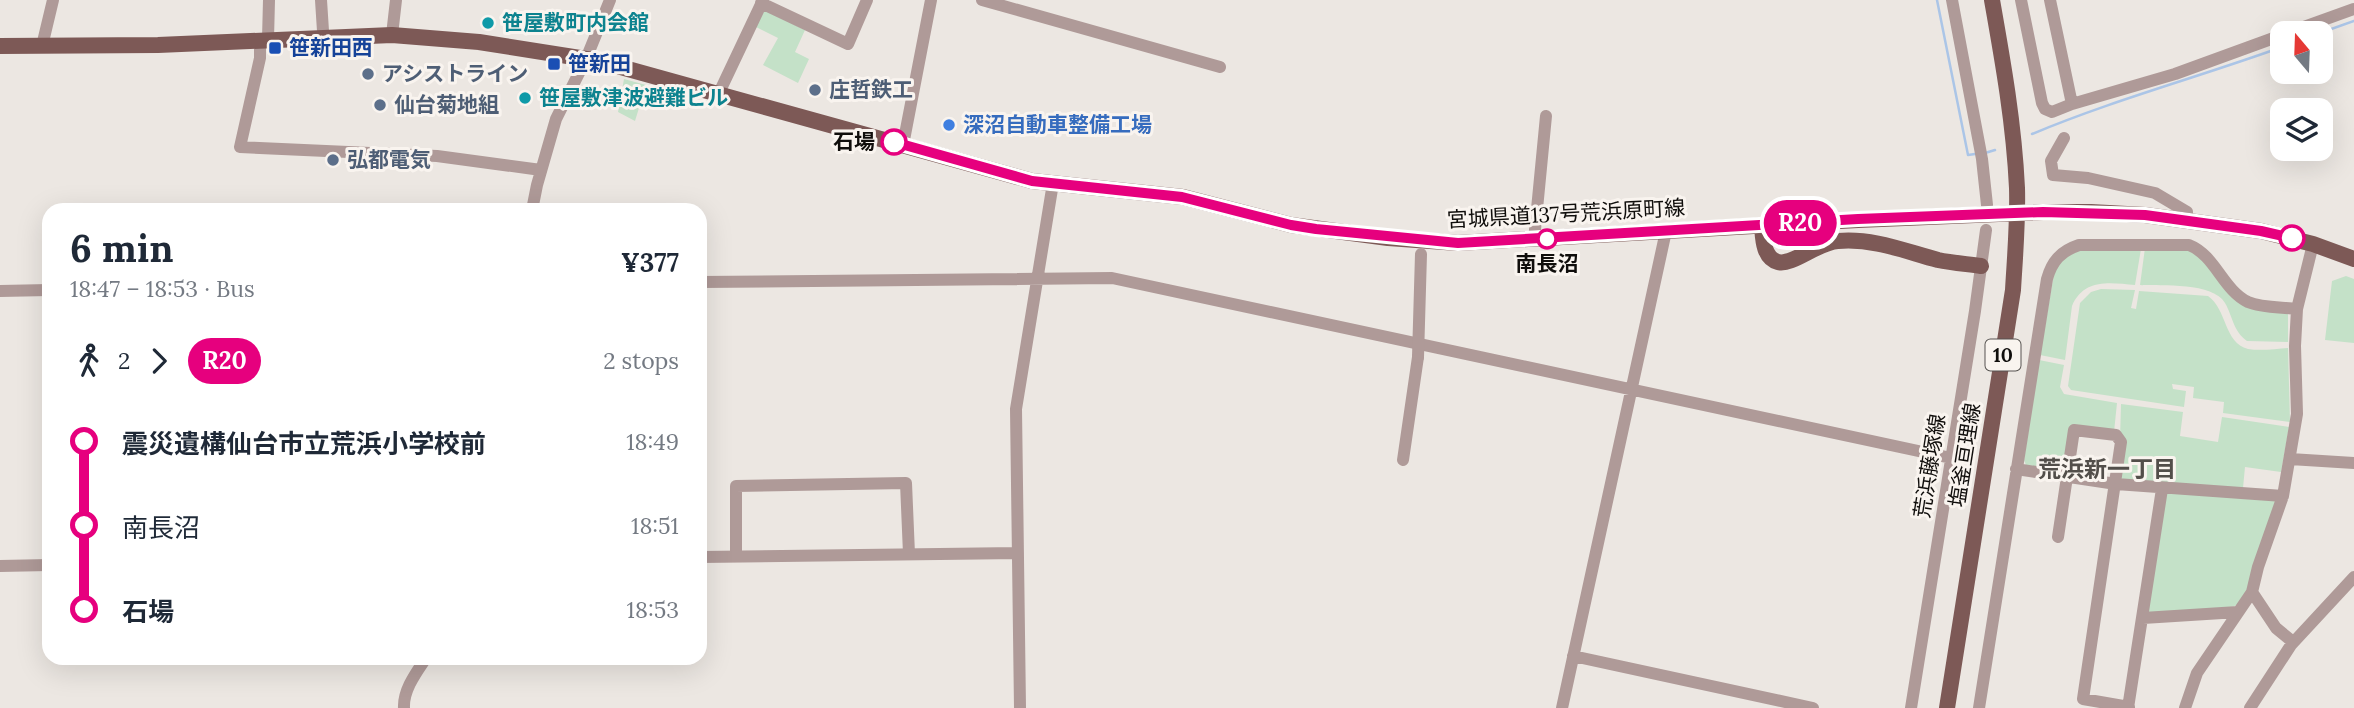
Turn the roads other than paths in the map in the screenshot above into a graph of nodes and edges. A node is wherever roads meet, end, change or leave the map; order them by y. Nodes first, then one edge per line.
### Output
1 (53, 0) edge
2 (269, 0) edge
3 (321, 0) edge
4 (396, 0) edge
5 (610, 0) edge
6 (867, 0) edge
7 (931, 0) edge
8 (982, 0) edge
9 (1952, 0) edge
10 (1992, 0) edge
11 (2021, 0) edge
12 (2050, 0) edge
13 (762, 1) edge
14 (2354, 9) edge
15 (2320, 21) edge
16 (323, 32) dead end
17 (392, 35) junction
18 (2270, 39) edge
19 (264, 40) junction
20 (0, 46) edge
21 (42, 46) junction
22 (586, 59) junction
23 (1220, 67) dead end
24 (719, 93) junction
25 (2073, 104) junction
26 (1546, 116) dead end
27 (2064, 138) dead end
28 (902, 145) junction
29 (541, 170) junction
30 (1053, 183) junction
31 (534, 203) edge
32 (1987, 205) dead end
33 (2017, 213) junction
34 (2187, 220) junction
35 (1762, 226) junction
36 (1986, 230) dead end
37 (1666, 231) junction
38 (1534, 240) junction
39 (2313, 244) junction
40 (1421, 247) junction
41 (2354, 259) edge
42 (1981, 266) junction
43 (1037, 277) junction
44 (707, 282) edge
45 (42, 290) edge
46 (0, 291) edge
47 (2297, 309) junction
48 (1631, 390) junction
49 (1951, 458) junction
50 (2290, 459) junction
51 (1403, 460) dead end
52 (2354, 463) edge
53 (2016, 469) junction
54 (2067, 476) junction
55 (2116, 484) junction
56 (2162, 489) junction
57 (2283, 496) junction
58 (2058, 537) dead end
59 (1018, 553) junction
60 (909, 554) junction
61 (736, 556) junction
62 (707, 557) edge
63 (42, 565) edge
64 (0, 566) edge
65 (2354, 577) edge
66 (2252, 592) junction
67 (2238, 612) junction
68 (2143, 618) junction
69 (2293, 642) junction
70 (1573, 656) junction
71 (421, 665) edge
72 (2128, 707) edge
73 (404, 708) edge
74 (1020, 708) edge
75 (1562, 708) edge
76 (1814, 708) edge
77 (1910, 708) edge
78 (1947, 708) edge
79 (1979, 708) edge
80 (2186, 708) edge
81 (2250, 708) edge

1 - 21 street
2 - 19 street
3 - 16 street
4 - 17 street
5 - 22 street
6 - 13 street
7 - 28 street
8 - 23 street
9 - 32 street
10 - 33 main road, 塩釜亘理線 / 10
11 - 25 street
12 - 25 street
13 - 24 street
14 - 15 street
17 - 19 main road, 宮城県道137号荒浜原町線
17 - 22 main road, 宮城県道137号荒浜原町線
18 - 25 street
19 - 21 main road, 宮城県道137号荒浜原町線
19 - 29 street
20 - 21 main road, 宮城県道137号荒浜原町線
22 - 24 main road, 宮城県道137号荒浜原町線
22 - 29 street
24 - 28 main road, 宮城県道137号荒浜原町線
26 - 38 street
27 - 34 street
28 - 30 main road, 宮城県道137号荒浜原町線
29 - 31 street
30 - 40 main road, 宮城県道137号荒浜原町線
30 - 43 street
33 - 34 main road, 宮城県道137号荒浜原町線
33 - 35 main road, 宮城県道137号荒浜原町線
33 - 78 main road, 塩釜亘理線 / 10
34 - 39 main road, 宮城県道137号荒浜原町線
35 - 37 main road, 宮城県道137号荒浜原町線
35 - 42 main road
36 - 42 street, 荒浜藤塚線
37 - 38 main road, 宮城県道137号荒浜原町線
37 - 48 street
38 - 40 main road, 宮城県道137号荒浜原町線
39 - 41 main road, 宮城県道137号荒浜原町線
39 - 47 street
40 - 51 street, bridge
42 - 49 street, 荒浜藤塚線
43 - 44 street
43 - 48 street
43 - 59 street
45 - 46 street
47 - 50 street
47 - 53 street
48 - 49 street
48 - 70 street
49 - 77 street, 荒浜藤塚線
50 - 52 street
50 - 57 street
53 - 54 street
53 - 79 street
54 - 55 street
54 - 55 street
54 - 58 street
55 - 56 street
55 - 72 street
56 - 57 street
56 - 68 street
57 - 66 street
59 - 60 street
59 - 74 street
60 - 61 street
60 - 61 street
61 - 62 street
63 - 64 street
65 - 69 street
66 - 67 street
66 - 69 street
67 - 68 street
67 - 80 street
68 - 72 street
69 - 81 street
70 - 75 street
70 - 76 street
71 - 73 street

